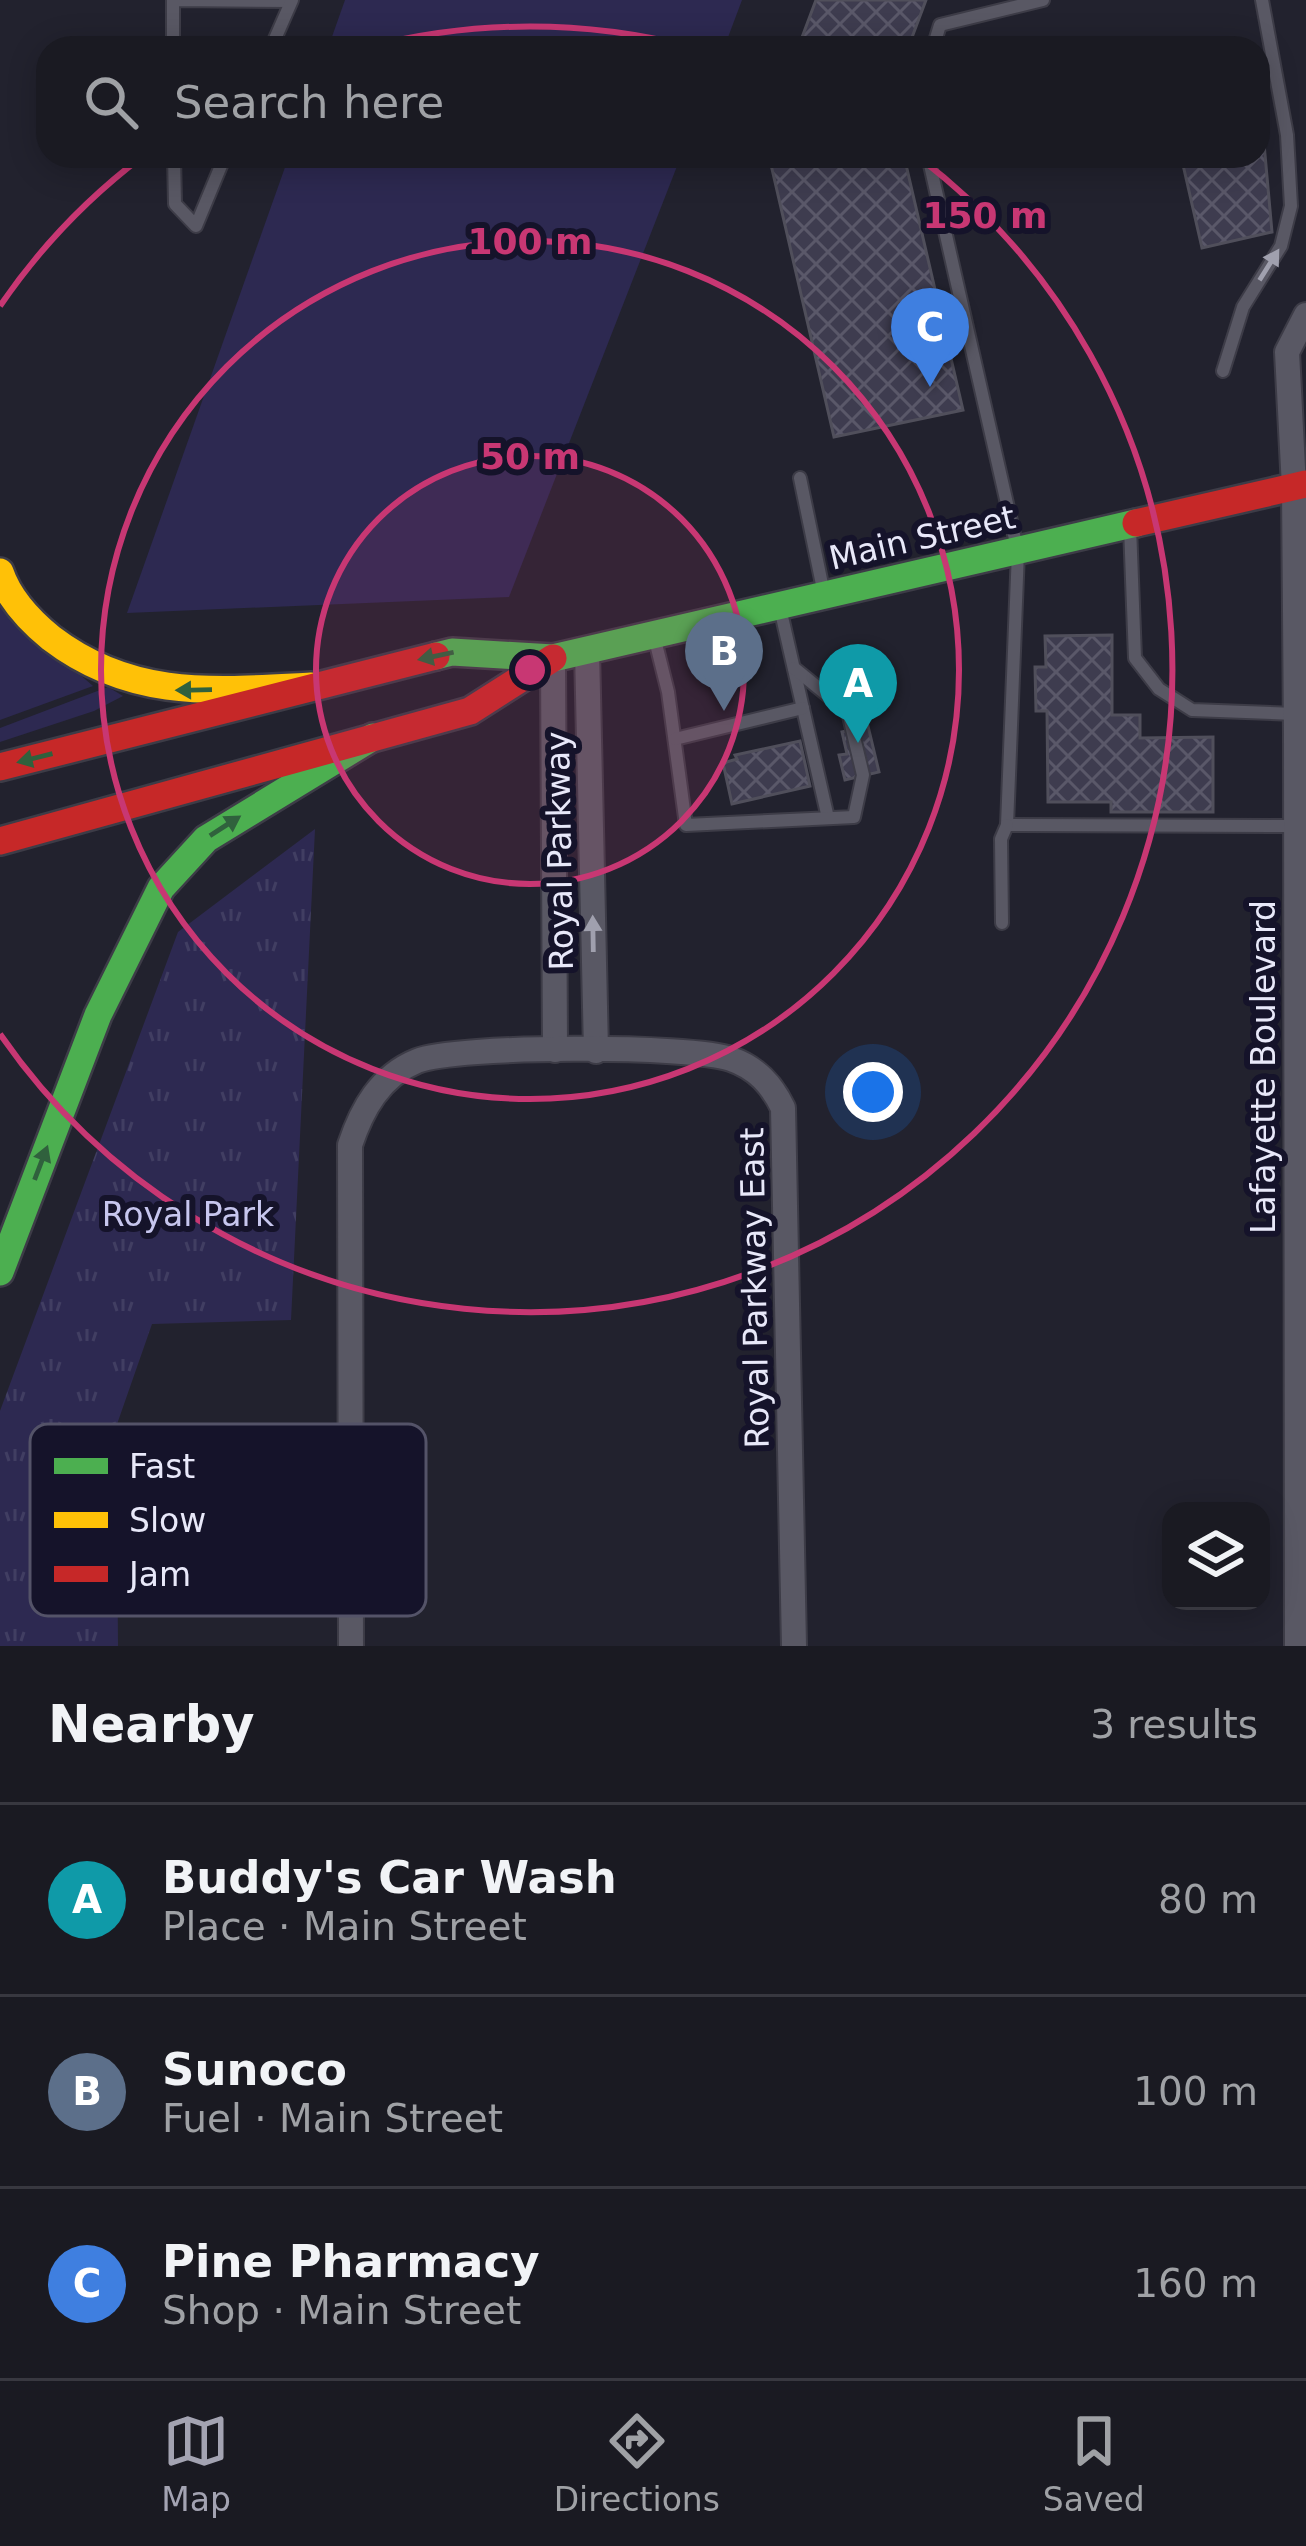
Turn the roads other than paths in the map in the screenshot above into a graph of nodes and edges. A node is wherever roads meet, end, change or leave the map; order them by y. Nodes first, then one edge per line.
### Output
1 (1043, 0) edge
2 (291, 1) edge
3 (1262, 3) edge
4 (173, 36) edge
5 (276, 36) edge
6 (937, 36) edge
7 (1268, 36) edge
8 (1270, 45) edge
9 (175, 168) edge
10 (220, 168) edge
11 (931, 168) edge
12 (1306, 315) edge
13 (1223, 371) dead end
14 (800, 478) dead end
15 (1300, 486) edge
16 (1130, 526) junction
17 (1018, 552) junction
18 (0, 572) edge
19 (824, 596) junction
20 (780, 606) junction
21 (653, 635) junction
22 (587, 650) junction
23 (553, 658) junction
24 (794, 668) junction
25 (311, 686) junction
26 (803, 708) junction
27 (1295, 713) junction
28 (374, 737) junction
29 (675, 739) junction
30 (0, 767) edge
31 (827, 818) junction
32 (1007, 824) junction
33 (1296, 826) junction
34 (0, 841) edge
35 (1002, 923) dead end
36 (555, 1050) junction
37 (596, 1051) junction
38 (0, 1272) edge
39 (351, 1424) edge
40 (351, 1616) edge
41 (351, 1646) edge
42 (794, 1646) edge
43 (1298, 1646) edge

1 - 6 lane
2 - 4 lane
2 - 5 lane
7 -> 3 lane
13 -> 8 lane
9 - 10 lane
11 - 17 lane
12 - 15 street, Lafayette Boulevard
14 - 19 lane
15 - 16 main road, Main Street
15 - 27 street, Lafayette Boulevard
16 - 17 main road, Main Street
16 - 27 lane
17 - 19 main road, Main Street
17 - 32 lane
25 -> 18 main road
19 - 20 main road, Main Street
20 - 21 main road, Main Street
20 - 24 lane
21 - 22 main road, Main Street
21 - 29 lane
22 - 23 main road, Main Street
37 -> 22 street, Royal Parkway
23 -> 25 main road, Main Street
23 - 28 main road, Main Street
23 - 36 street, Royal Parkway
24 - 26 lane
24 - 31 lane
25 -> 30 main road, Main Street
26 - 29 lane
26 - 31 lane
27 - 33 street, Lafayette Boulevard
28 - 34 main road, Main Street
38 -> 28 main road
29 - 31 lane
32 - 33 lane
32 - 35 lane
33 - 43 street, Lafayette Boulevard
36 - 37 street, Royal Parkway East
36 - 39 street, Royal Parkway East
37 - 42 street, Royal Parkway East
40 - 41 street, Royal Parkway East

